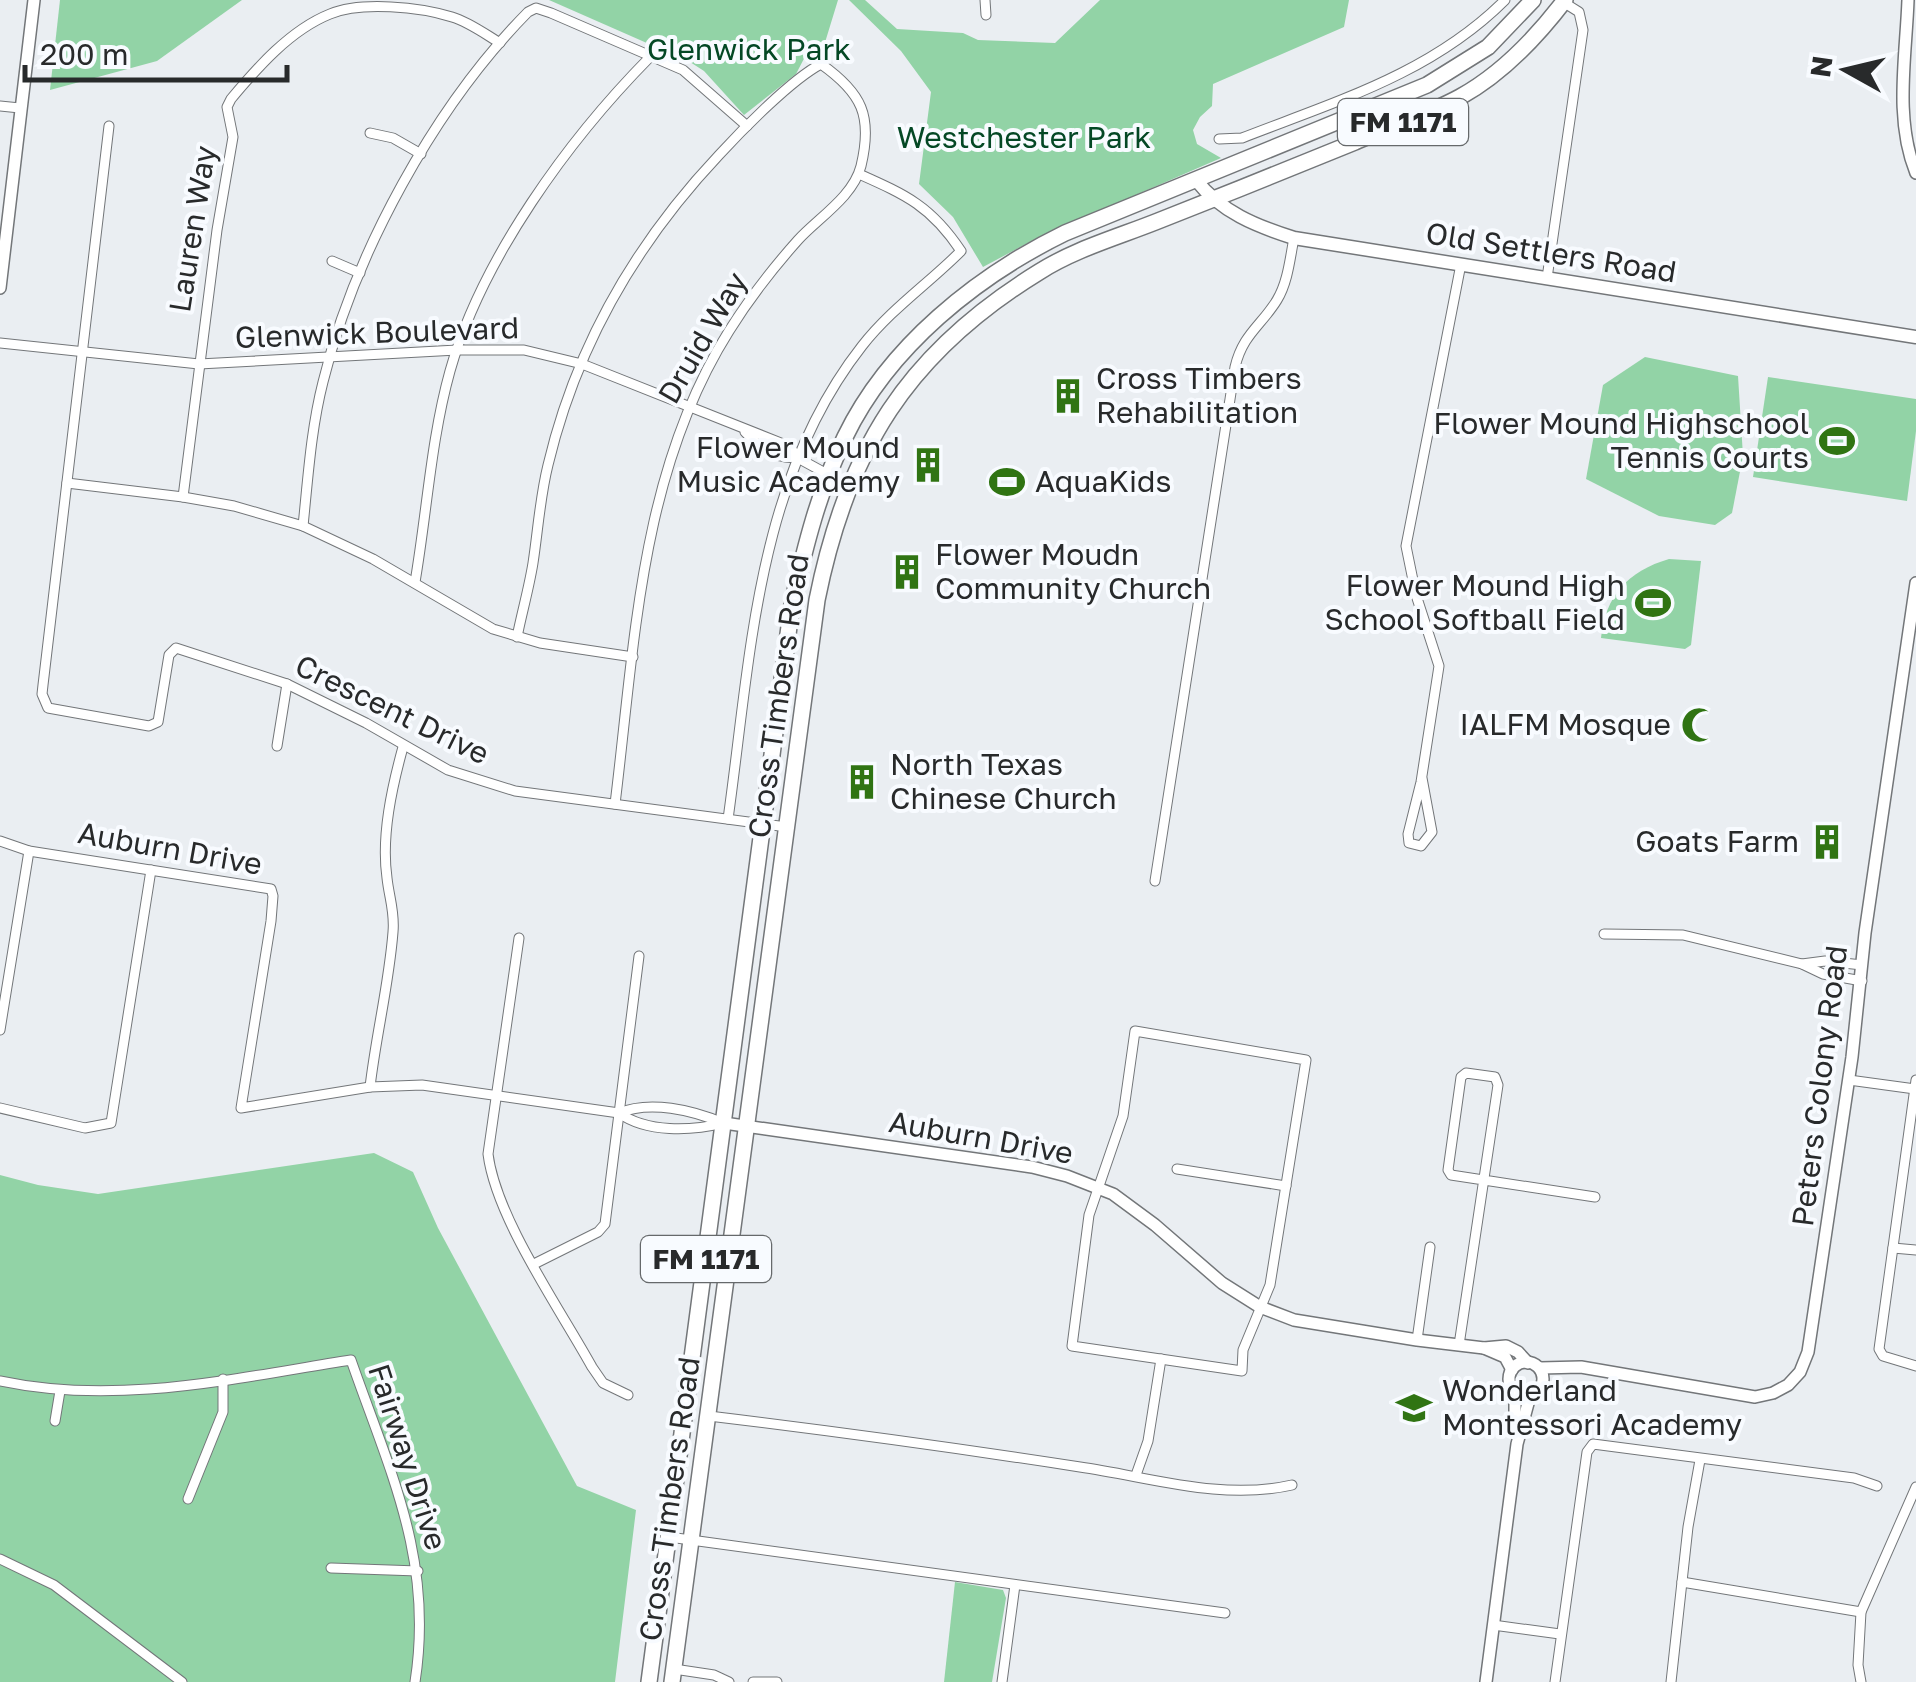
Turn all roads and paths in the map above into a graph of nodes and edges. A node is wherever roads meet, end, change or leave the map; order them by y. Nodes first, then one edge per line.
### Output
1 (34, 0) edge
2 (985, 0) edge
3 (1506, 0) edge
4 (1533, 0) edge
5 (1908, 0) edge
6 (1564, 1) edge
7 (986, 15) dead end
8 (500, 43) junction
9 (650, 56) junction
10 (1419, 89) junction
11 (0, 106) edge
12 (20, 108) junction
13 (1432, 110) junction
14 (110, 126) dead end
15 (747, 126) junction
16 (370, 132) dead end
17 (1219, 139) dead end
18 (421, 154) junction
19 (859, 174) junction
20 (1916, 174) edge
21 (1196, 180) junction
22 (1212, 200) junction
23 (1294, 238) junction
24 (332, 261) dead end
25 (1461, 264) junction
26 (1, 268) edge
27 (360, 273) junction
28 (1547, 278) junction
29 (0, 288) edge
30 (1916, 337) edge
31 (0, 343) edge
32 (457, 350) junction
33 (82, 353) junction
34 (330, 358) junction
35 (199, 364) junction
36 (582, 364) junction
37 (688, 408) junction
38 (796, 457) junction
39 (828, 475) junction
40 (66, 483) junction
41 (849, 486) junction
42 (182, 497) junction
43 (303, 526) junction
44 (415, 582) junction
45 (1916, 583) edge
46 (516, 637) junction
47 (633, 657) junction
48 (287, 684) junction
49 (277, 746) dead end
50 (404, 746) junction
51 (1422, 778) junction
52 (615, 804) junction
53 (728, 819) junction
54 (765, 824) junction
55 (787, 827) junction
56 (0, 841) edge
57 (29, 851) junction
58 (151, 870) junction
59 (1154, 881) dead end
60 (1604, 934) dead end
61 (519, 938) dead end
62 (640, 956) dead end
63 (1802, 964) junction
64 (1862, 965) junction
65 (4, 980) edge
66 (1862, 981) junction
67 (0, 1030) edge
68 (1849, 1080) junction
69 (1916, 1080) edge
70 (370, 1086) junction
71 (1915, 1089) edge
72 (496, 1094) junction
73 (0, 1108) edge
74 (619, 1112) junction
75 (724, 1123) junction
76 (747, 1126) junction
77 (1177, 1169) dead end
78 (1485, 1182) junction
79 (1286, 1186) junction
80 (1098, 1188) junction
81 (1595, 1197) dead end
82 (1430, 1247) dead end
83 (1893, 1248) junction
84 (1916, 1250) edge
85 (534, 1264) junction
86 (1260, 1307) junction
87 (1417, 1340) junction
88 (1458, 1345) junction
89 (1484, 1348) junction
90 (1161, 1359) junction
91 (1916, 1366) edge
92 (1512, 1370) junction
93 (1537, 1370) junction
94 (223, 1380) junction
95 (0, 1381) edge
96 (60, 1391) junction
97 (1515, 1392) junction
98 (628, 1395) dead end
99 (1530, 1396) junction
100 (709, 1416) junction
101 (55, 1421) dead end
102 (1516, 1444) junction
103 (1700, 1460) junction
104 (1136, 1475) junction
105 (1292, 1486) dead end
106 (1877, 1486) dead end
107 (1916, 1487) edge
108 (188, 1499) dead end
109 (669, 1537) junction
110 (692, 1541) junction
111 (0, 1559) edge
112 (331, 1568) dead end
113 (418, 1572) junction
114 (1682, 1582) junction
115 (1015, 1585) junction
116 (1860, 1612) junction
117 (1225, 1613) dead end
118 (1493, 1625) junction
119 (1560, 1634) junction
120 (673, 1676) edge
121 (182, 1682) edge
122 (415, 1682) edge
123 (649, 1682) edge
124 (729, 1682) edge
125 (754, 1682) edge
126 (773, 1682) edge
127 (1002, 1682) edge
128 (1486, 1682) edge
129 (1555, 1682) edge
130 (1671, 1682) edge
131 (1861, 1682) edge

1 - 12 street
2 - 7 street
3 - 17 street
4 - 10 main road, Cross Timbers Road / FM 1171
5 - 20 street
6 - 13 main road, Cross Timbers Road / FM 1171
6 - 28 street
8 - 9 street
8 - 18 street
8 - 35 street, Lauren Way
9 - 15 street
9 - 32 street
10 - 13 main road
10 - 21 main road, Cross Timbers Road / FM 1171
11 - 12 street
12 - 26 street
13 - 22 main road, Cross Timbers Road / FM 1171
14 - 33 street
15 - 19 street
15 - 36 street
16 - 18 street
18 - 27 street
19 - 37 street, Druid Way
19 - 38 street
21 - 22 main road, Old Settlers Road
21 - 39 main road, Cross Timbers Road / FM 1171
22 - 23 main road, Old Settlers Road
22 - 41 main road, Cross Timbers Road / FM 1171
23 - 25 main road, Old Settlers Road
23 - 59 street
24 - 27 street
25 - 28 main road, Old Settlers Road
25 - 51 street
26 - 29 street
27 - 34 street
28 - 30 main road, Old Settlers Road
31 - 33 street, Glenwick Boulevard
32 - 34 street, Glenwick Boulevard
32 - 36 street, Glenwick Boulevard
32 - 44 street
33 - 35 street, Glenwick Boulevard
33 - 40 street
34 - 35 street, Glenwick Boulevard
34 - 43 street
35 - 42 street, Lauren Way
36 - 37 street, Glenwick Boulevard
36 - 46 street
37 - 38 street, Glenwick Boulevard
37 - 47 street, Druid Way
38 - 39 street, Glenwick Boulevard
38 - 53 street
39 - 41 street, Glenwick Boulevard
39 - 54 main road, Cross Timbers Road / FM 1171
40 - 42 street
40 - 48 street, Crescent Drive
41 - 55 main road, Cross Timbers Road / FM 1171
42 - 43 street
43 - 44 street
44 - 46 street
45 - 64 street, Peters Colony Road
46 - 47 street
47 - 52 street, Druid Way
48 - 49 street
48 - 50 street, Crescent Drive
50 - 52 street, Crescent Drive
50 - 70 street
51 - 51 street
52 - 53 street, Crescent Drive
53 - 54 street, Crescent Drive
54 - 55 street, Crescent Drive
54 - 75 main road, Cross Timbers Road / FM 1171
55 - 76 main road, Cross Timbers Road / FM 1171
56 - 57 street, Auburn Drive
57 - 58 street, Auburn Drive
57 - 65 street
58 - 70 street, Auburn Drive
58 - 73 street
60 - 63 street
61 - 72 street
62 - 74 street
63 - 64 street
63 - 66 street
64 - 66 street, Peters Colony Road
65 - 67 street
66 - 68 street, Peters Colony Road
68 - 71 street
68 - 93 street, Peters Colony Road
69 - 71 street
70 - 72 street, Auburn Drive
71 - 83 street
72 - 74 street, Auburn Drive
72 - 85 street
74 - 75 street, Auburn Drive
74 - 75 street, Auburn Drive
74 - 85 street
75 - 76 street, Auburn Drive
75 - 109 main road, Cross Timbers Road / FM 1171
76 - 80 street, Auburn Drive
76 - 100 main road, Cross Timbers Road / FM 1171
77 - 79 street
78 - 78 street
78 - 81 street
78 - 88 street
79 - 80 street
79 - 86 street
80 - 86 street, Auburn Drive
80 - 90 street
82 - 87 street
83 - 84 street
83 - 91 street
85 - 98 street
86 - 87 street, Auburn Drive
86 - 90 street
87 - 88 street, Auburn Drive
88 - 89 street, Auburn Drive
89 - 92 street
89 - 93 street, Auburn Drive
90 - 104 street
92 - 93 street
92 - 97 street
93 - 99 street
94 - 96 street, Fairway Drive
94 - 108 street
94 - 113 street, Fairway Drive
95 - 96 street, Fairway Drive
96 - 101 street
97 - 99 street
97 - 102 street
99 - 102 street
100 - 104 street
100 - 110 main road, Cross Timbers Road / FM 1171
102 - 118 street
103 - 106 street
103 - 114 street
103 - 119 street
104 - 105 street
107 - 116 street
109 - 110 street
109 - 123 main road, Cross Timbers Road / FM 1171
110 - 115 street
110 - 120 main road, Cross Timbers Road / FM 1171
111 - 121 street
112 - 113 street
113 - 122 street, Fairway Drive
114 - 116 street
114 - 130 street
115 - 117 street
115 - 127 street
116 - 131 street
118 - 119 street
118 - 128 street
119 - 129 street
120 - 124 street
125 - 126 street

